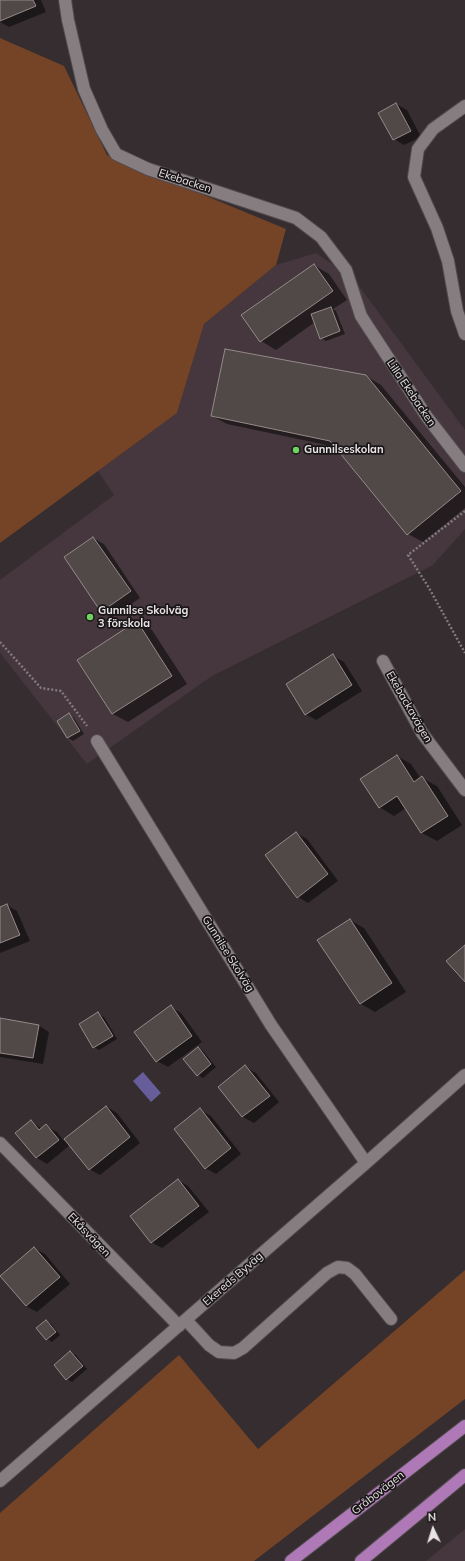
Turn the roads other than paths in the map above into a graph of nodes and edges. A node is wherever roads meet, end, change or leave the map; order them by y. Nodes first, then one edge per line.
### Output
1 (65, 0) edge
2 (465, 106) edge
3 (361, 316) joint
4 (465, 334) edge
5 (465, 466) edge
6 (382, 661) dead end
7 (97, 741) road end
8 (465, 790) edge
9 (465, 1075) edge
10 (0, 1143) edge
11 (366, 1163) junction
12 (390, 1319) dead end
13 (182, 1323) junction
14 (465, 1426) edge
15 (465, 1475) edge
16 (2, 1476) edge
17 (292, 1561) edge
18 (361, 1561) edge

1 - 3 street, Ekebacken
2 - 4 street
3 - 5 street, Lilla Ekebacken
6 - 8 street, Ekebackavägen
7 - 11 street, Gunnilse Skolväg
9 - 11 street, Ekereds Byväg
10 - 13 street, Ekåsvägen
11 - 13 street, Ekereds Byväg
12 - 13 street, Ekåsvägen
13 - 16 street, Ekereds Byväg
14 - 17 main road, Gråbovägen
15 - 18 main road

